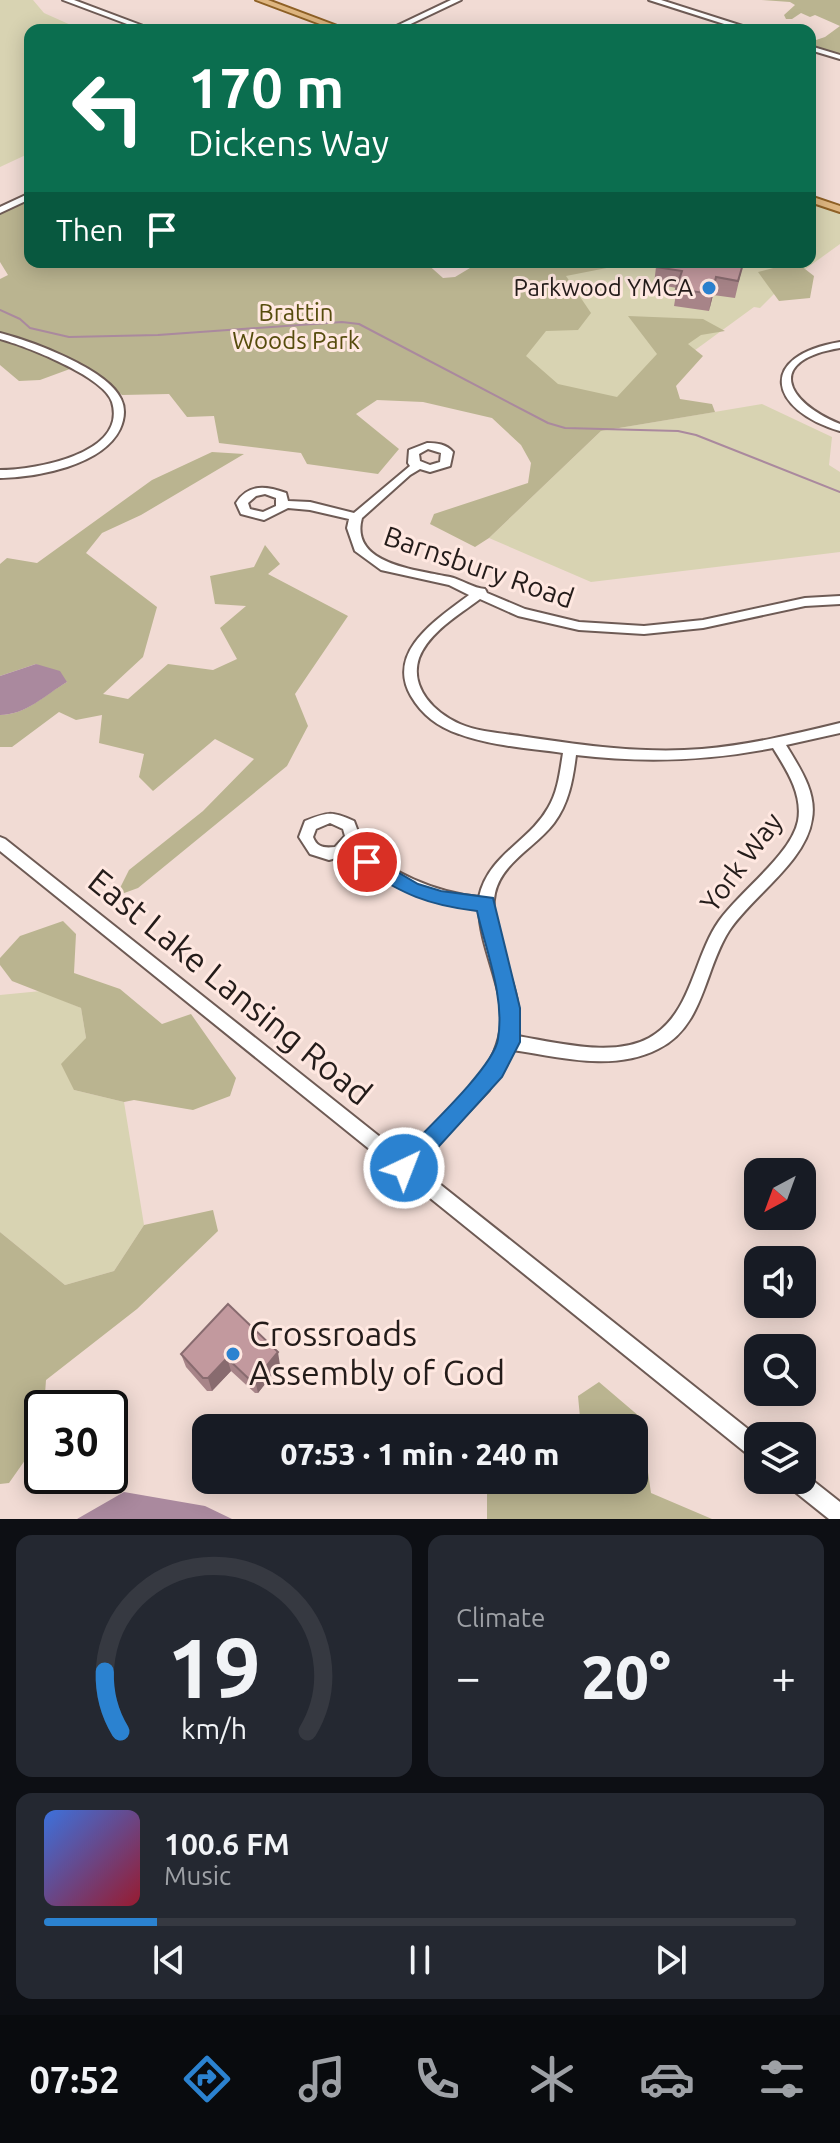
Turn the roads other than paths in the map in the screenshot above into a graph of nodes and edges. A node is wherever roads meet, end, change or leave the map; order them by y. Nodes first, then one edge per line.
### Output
1 (67, 0) edge
2 (260, 0) edge
3 (457, 0) edge
4 (653, 0) edge
5 (133, 24) edge
6 (327, 24) edge
7 (405, 24) edge
8 (731, 24) edge
9 (816, 50) edge
10 (840, 57) edge
11 (24, 199) edge
12 (816, 201) edge
13 (840, 209) edge
14 (0, 210) edge
15 (0, 336) edge
16 (840, 345) edge
17 (840, 428) edge
18 (418, 466) dead end
19 (0, 474) edge
20 (284, 504) dead end
21 (356, 517) junction
22 (481, 592) junction
23 (840, 600) edge
24 (840, 728) edge
25 (777, 743) junction
26 (570, 750) junction
27 (0, 843) edge
28 (347, 848) dead end
29 (486, 904) junction
30 (509, 1042) junction
31 (404, 1168) junction
32 (744, 1439) edge
33 (814, 1494) edge
34 (840, 1515) edge

1 - 5 street
2 - 6 main road
3 - 7 street
4 - 8 street
9 - 10 street
11 - 14 street
12 - 13 main road
15 - 19 street
16 - 17 street
18 - 21 street, Barnsbury Road
20 - 21 street
21 - 22 street, Barnsbury Road
22 - 23 street, Barnsbury Road
22 - 26 street
24 - 25 street
25 - 26 street
25 - 30 street, York Way
26 - 29 street
27 - 31 street, East Lake Lansing Road
28 - 29 street
29 - 30 street
30 - 31 street
31 - 32 street, East Lake Lansing Road
33 - 34 street

